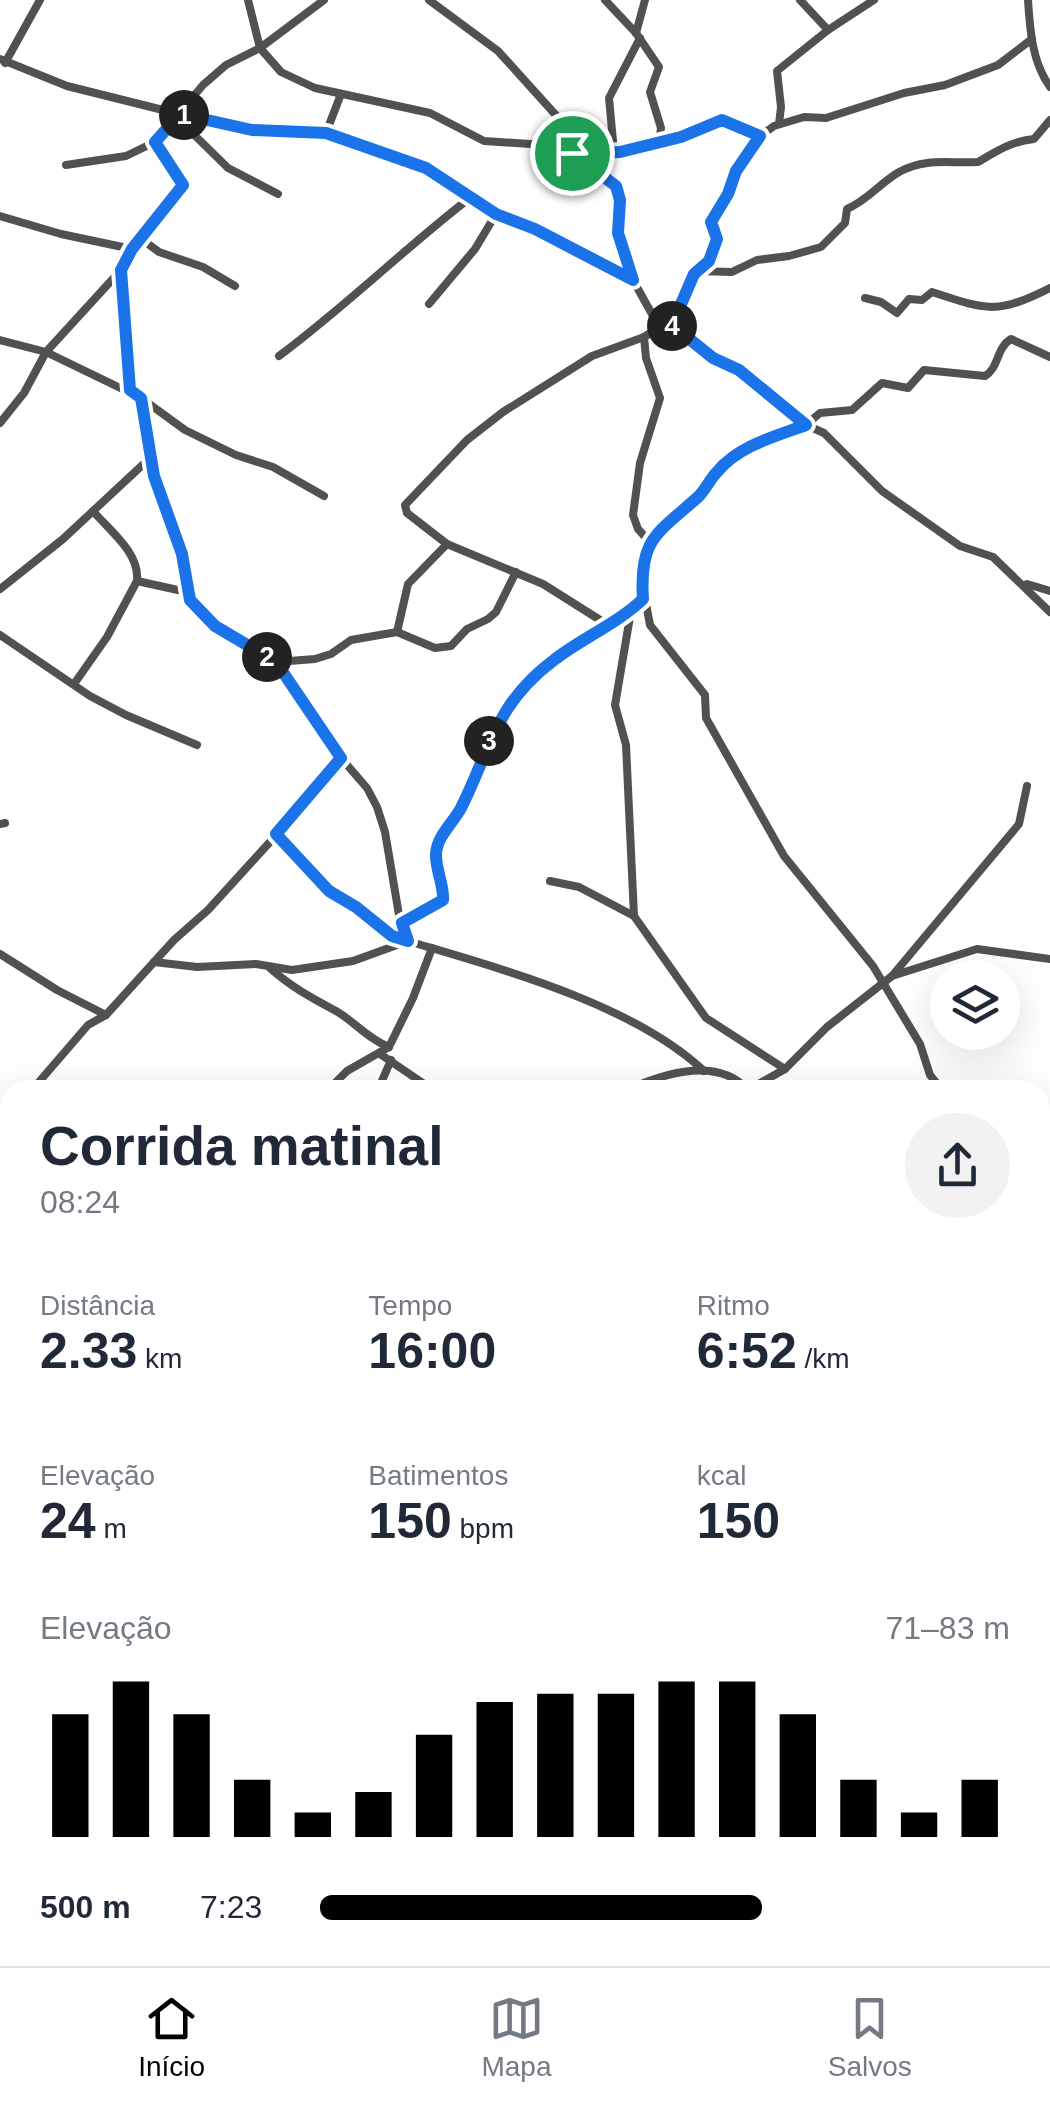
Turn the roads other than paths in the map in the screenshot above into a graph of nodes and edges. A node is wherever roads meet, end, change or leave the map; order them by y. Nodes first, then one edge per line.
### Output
1 (40, 0) edge
2 (248, 0) edge
3 (324, 0) edge
4 (429, 0) edge
5 (605, 0) edge
6 (645, 0) edge
7 (800, 0) edge
8 (874, 0) edge
9 (1028, 0) edge
10 (828, 30) junction
11 (638, 35) junction
12 (1032, 39) junction
13 (260, 48) junction
14 (2, 61) edge
15 (1050, 87) edge
16 (341, 94) junction
17 (178, 116) junction
18 (1050, 120) edge
19 (779, 124) junction
20 (326, 133) junction
21 (760, 136) junction
22 (155, 142) junction
23 (659, 142) junction
24 (614, 152) junction
25 (572, 153) junction
26 (590, 153) junction
27 (66, 164) dead end
28 (278, 194) dead end
29 (471, 197) junction
30 (496, 214) junction
31 (0, 216) edge
32 (140, 238) junction
33 (132, 249) junction
34 (121, 270) junction
35 (697, 271) junction
36 (633, 280) junction
37 (235, 286) dead end
38 (1050, 289) edge
39 (865, 298) dead end
40 (429, 304) dead end
41 (658, 325) junction
42 (672, 325) junction
43 (644, 337) junction
44 (0, 340) edge
45 (46, 352) junction
46 (279, 356) dead end
47 (1050, 357) edge
48 (130, 390) junction
49 (141, 398) junction
50 (0, 424) edge
51 (806, 425) junction
52 (150, 458) junction
53 (324, 496) dead end
54 (93, 512) junction
55 (649, 541) junction
56 (447, 544) junction
57 (516, 572) junction
58 (136, 581) junction
59 (1023, 583) junction
60 (0, 589) edge
61 (1050, 591) edge
62 (188, 592) junction
63 (643, 599) junction
64 (632, 610) junction
65 (1050, 612) edge
66 (608, 624) junction
67 (396, 632) junction
68 (0, 636) edge
69 (276, 662) junction
70 (74, 684) junction
71 (197, 744) dead end
72 (341, 758) junction
73 (1027, 786) dead end
74 (276, 834) junction
75 (550, 880) dead end
76 (634, 916) junction
77 (402, 923) junction
78 (408, 941) junction
79 (432, 948) junction
80 (0, 954) edge
81 (1050, 959) edge
82 (154, 962) junction
83 (270, 968) junction
84 (892, 976) junction
85 (883, 982) junction
86 (106, 1014) junction
87 (388, 1047) junction
88 (380, 1054) junction
89 (391, 1060) junction
90 (785, 1069) junction
91 (704, 1071) junction
92 (41, 1080) edge
93 (339, 1080) edge
94 (382, 1080) edge
95 (420, 1080) edge
96 (653, 1080) edge
97 (736, 1080) edge
98 (766, 1080) edge
99 (933, 1080) edge

1 - 14 street
2 - 13 street
3 - 13 street
4 - 26 street
5 - 11 street
6 - 11 street
7 - 10 street
8 - 10 street
9 - 12 street
10 - 19 street
11 - 23 street
11 - 24 street
12 - 15 street
12 - 19 street
13 - 16 street
13 - 17 street
14 - 17 street
16 - 20 street
16 - 25 street
17 - 20 street
17 - 22 street
17 - 28 street
18 - 35 street
19 - 21 street
20 - 29 street
21 - 23 street
21 - 35 street
22 - 27 street
22 - 32 street
23 - 24 street
24 - 26 street
25 - 26 street
25 - 36 street
29 - 30 street
29 - 46 street
30 - 36 street
30 - 40 street
31 - 33 street
32 - 33 street
32 - 37 street
33 - 34 street
34 - 45 street
34 - 48 street
35 - 42 street
36 - 41 street
38 - 39 street
41 - 42 street
41 - 43 street
42 - 51 street
43 - 55 street
43 - 56 street
44 - 45 street
45 - 48 street
45 - 50 street
47 - 51 street
48 - 49 street
49 - 52 street
49 - 53 street
51 - 55 street
51 - 59 street
52 - 54 street
52 - 62 street
54 - 58 street
54 - 60 street
55 - 63 street
56 - 57 street
56 - 67 street
57 - 66 street
57 - 67 street
58 - 62 street
58 - 70 street
59 - 61 street
59 - 65 street
62 - 69 street
63 - 64 street
63 - 85 street
64 - 66 street
64 - 76 street
66 - 77 street
67 - 69 street
68 - 70 street
69 - 72 street
70 - 71 street
72 - 74 street
72 - 77 street
73 - 84 street
74 - 78 street
74 - 82 street
75 - 76 street
76 - 90 street
77 - 78 street
78 - 79 street
78 - 83 street
79 - 87 street
79 - 91 street
80 - 86 street
81 - 84 street
82 - 83 street
82 - 86 street
83 - 87 street
84 - 85 street
85 - 90 street
85 - 99 street
86 - 92 street
87 - 88 street
88 - 89 street
88 - 93 street
89 - 94 street
89 - 95 street
90 - 98 street
91 - 96 street
91 - 97 street

